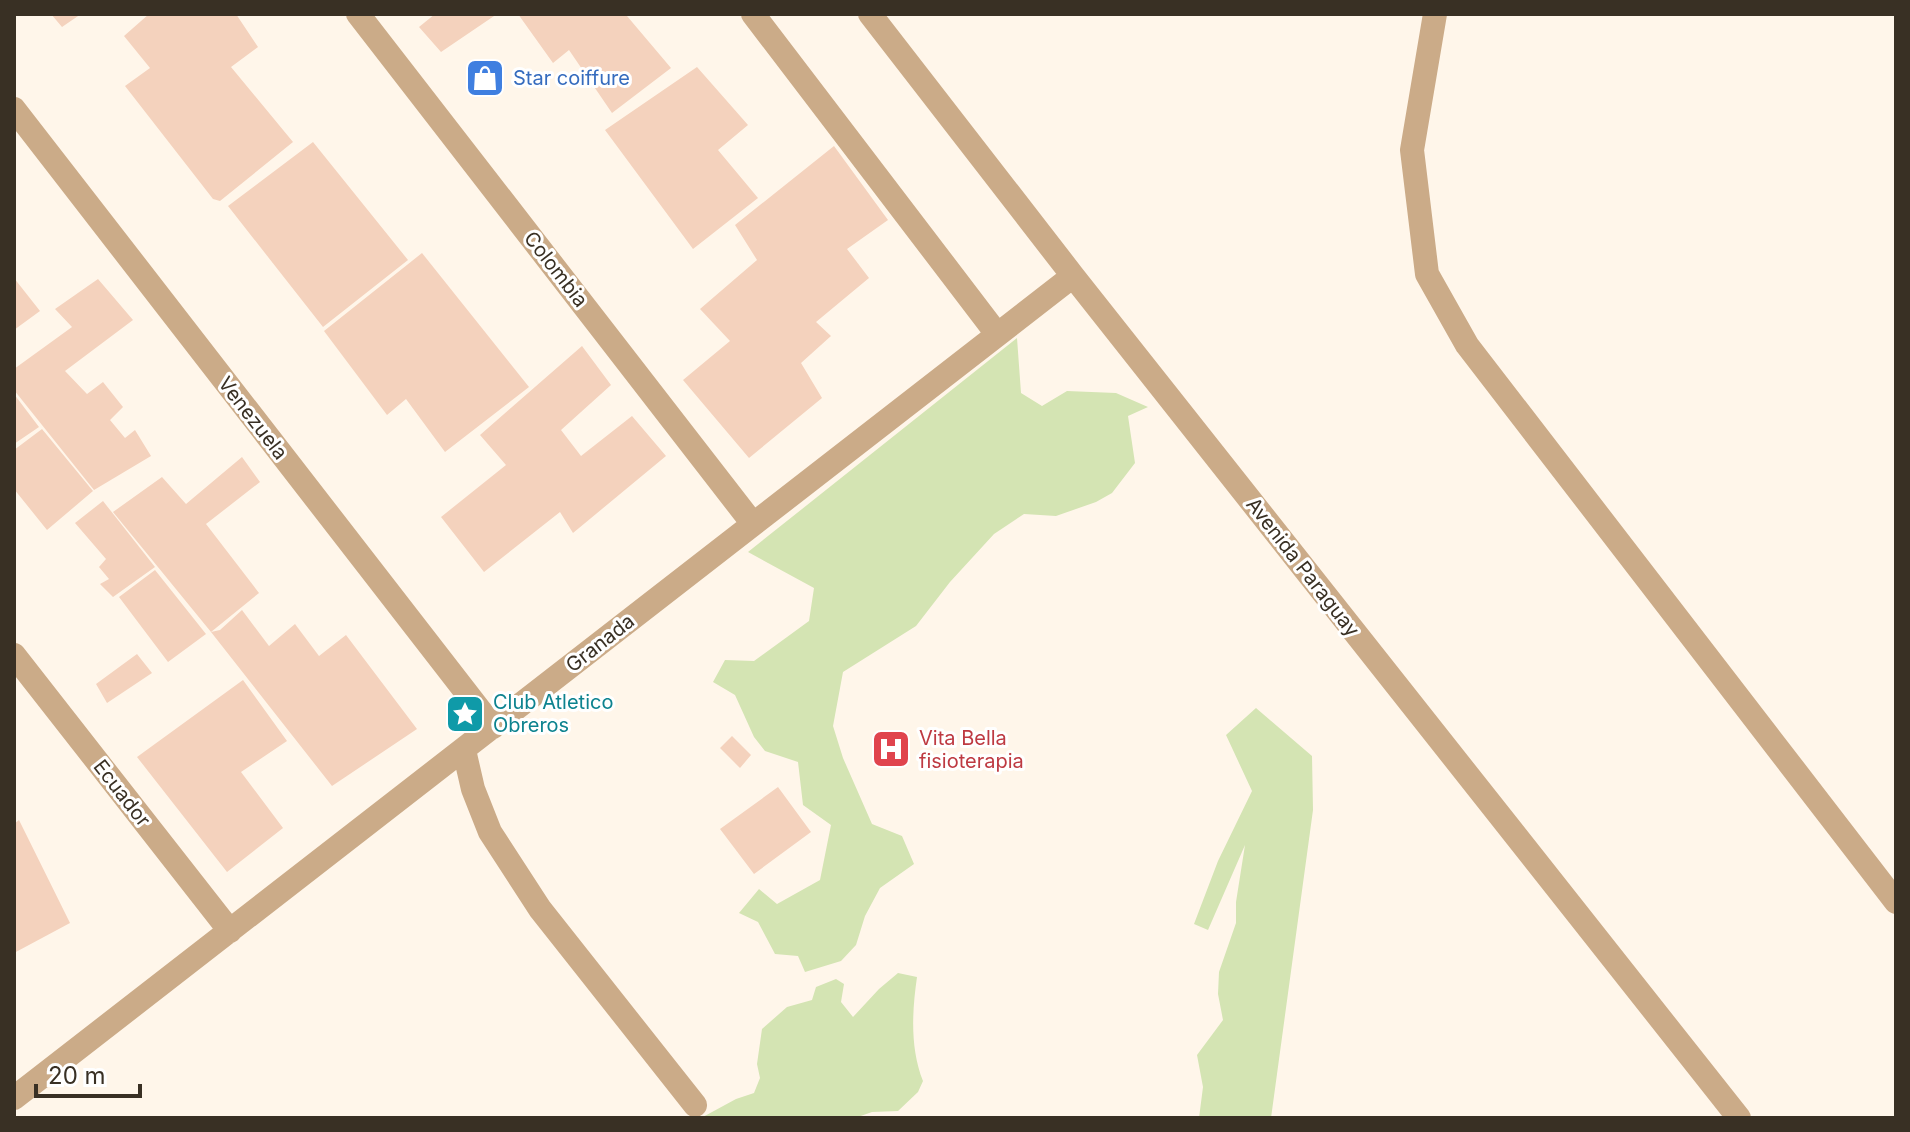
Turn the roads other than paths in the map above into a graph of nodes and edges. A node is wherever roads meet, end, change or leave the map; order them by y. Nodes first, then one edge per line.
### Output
1 (358, 14) edge
2 (753, 14) edge
3 (870, 14) edge
4 (1435, 14) edge
5 (14, 109) edge
6 (1073, 276) junction
7 (997, 334) junction
8 (753, 524) junction
9 (14, 655) edge
10 (493, 727) junction
11 (464, 750) junction
12 (1896, 902) edge
13 (230, 931) junction
14 (14, 1098) edge
15 (695, 1105) dead end
16 (1739, 1118) edge

1 - 8 street, Colombia
2 - 7 street
3 - 6 street, Avenida Paraguay
4 - 12 street
5 - 10 street, Venezuela
6 - 7 street, Granada
6 - 16 street, Avenida Paraguay
7 - 8 street, Granada
8 - 10 street, Granada
9 - 13 street, Ecuador
10 - 11 street, Granada
11 - 13 street, Granada
11 - 15 street
13 - 14 street, Granada

